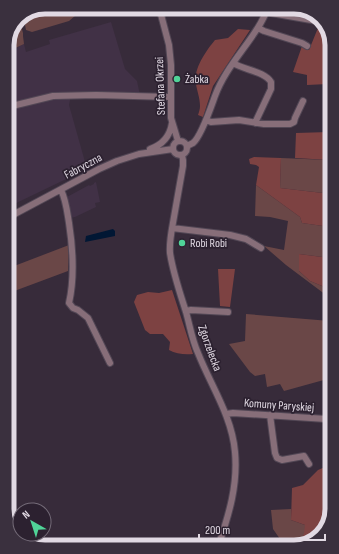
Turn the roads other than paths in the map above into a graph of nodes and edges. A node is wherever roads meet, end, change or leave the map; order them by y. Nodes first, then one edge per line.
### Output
1 (162, 14) edge
2 (266, 14) edge
3 (282, 14) edge
4 (312, 20) edge
5 (258, 28) junction
6 (307, 46) dead end
7 (233, 63) junction
8 (171, 97) junction
9 (303, 101) dead end
10 (14, 106) edge
11 (206, 120) junction
12 (172, 121) junction
13 (255, 123) junction
14 (178, 141) junction
15 (187, 146) junction
16 (173, 149) junction
17 (137, 155) junction
18 (182, 155) junction
19 (61, 190) junction
20 (14, 214) edge
21 (172, 228) junction
22 (261, 248) dead end
23 (186, 311) junction
24 (228, 312) dead end
25 (110, 363) dead end
26 (226, 414) junction
27 (270, 415) junction
28 (325, 418) edge
29 (309, 464) dead end
30 (220, 540) edge

1 - 8 street, Stefana Okrzei
2 - 5 street
3 - 4 street
5 - 6 street
5 - 7 street
7 - 11 street
7 - 13 street
8 - 10 street
8 - 12 street, Stefana Okrzei
9 - 13 street
11 - 13 street
11 - 15 street
12 - 14 street, Stefana Okrzei
12 - 17 street
14 - 15 street
14 - 16 street
15 - 18 street
16 - 17 street, Fabryczna
16 - 18 street
17 - 19 street, Fabryczna
18 - 21 street, Zgorzelecka
19 - 20 street, Fabryczna
19 - 25 street
21 - 22 street
21 - 23 street, Zgorzelecka
23 - 24 street
23 - 26 street, Zgorzelecka
26 - 27 street, Komuny Paryskiej
26 - 30 street, Zgorzelecka
27 - 28 street, Komuny Paryskiej
27 - 29 street

